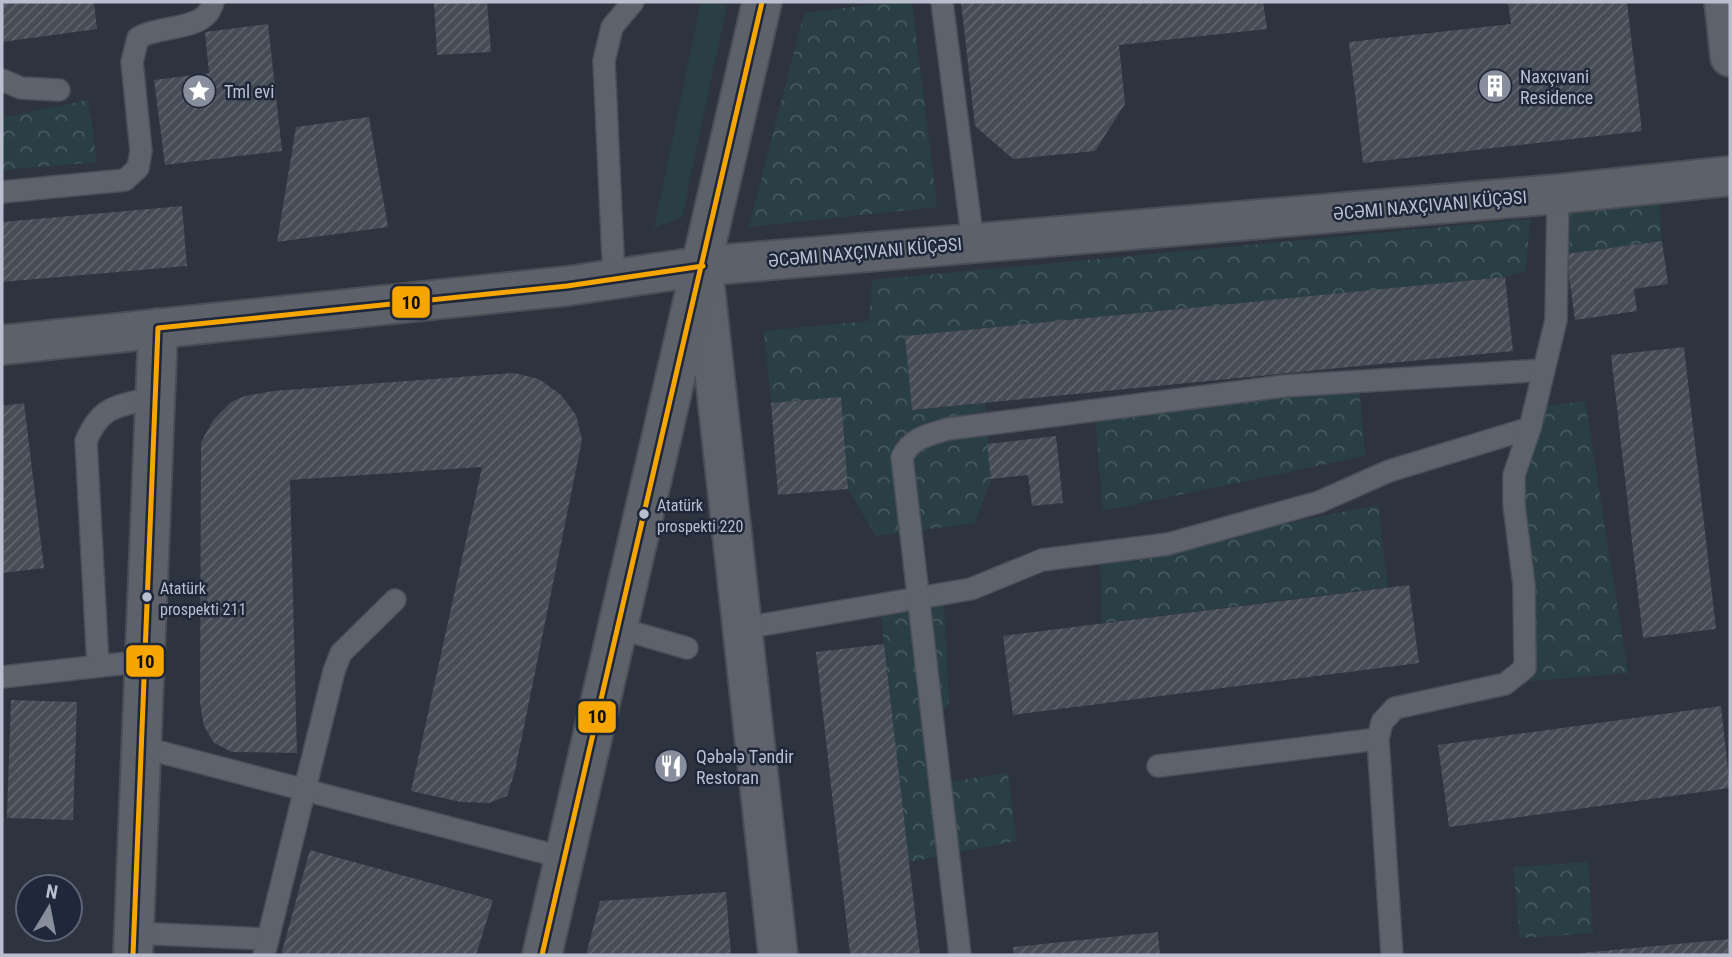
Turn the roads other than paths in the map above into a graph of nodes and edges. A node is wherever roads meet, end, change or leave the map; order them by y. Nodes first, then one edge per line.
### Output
1 (213, 2) edge
2 (633, 2) edge
3 (762, 2) edge
4 (942, 2) edge
5 (1724, 2) edge
6 (1730, 57) edge
7 (2, 80) edge
8 (59, 90) dead end
9 (1730, 176) edge
10 (2, 192) edge
11 (1558, 194) junction
12 (973, 243) junction
13 (703, 266) junction
14 (614, 279) junction
15 (158, 328) junction
16 (2, 345) edge
17 (1544, 370) junction
18 (155, 397) junction
19 (1530, 428) junction
20 (919, 597) junction
21 (394, 600) dead end
22 (618, 628) junction
23 (744, 628) junction
24 (687, 648) dead end
25 (145, 661) junction
26 (98, 666) junction
27 (2, 677) edge
28 (1378, 740) junction
29 (141, 747) junction
30 (1158, 766) dead end
31 (304, 789) junction
32 (565, 858) junction
33 (134, 944) edge
34 (265, 947) edge
35 (542, 955) edge
36 (778, 955) edge
37 (960, 955) edge
38 (1392, 955) edge

1 - 10 lane
2 - 14 lane
3 - 13 main road
4 - 12 lane
5 - 6 street
7 - 8 lane
9 - 11 main road, ƏCƏMI NAXÇIVANI KÜÇƏSI
11 - 12 main road, ƏCƏMI NAXÇIVANI KÜÇƏSI
11 - 17 lane
12 - 13 main road, ƏCƏMI NAXÇIVANI KÜÇƏSI
13 - 14 main road, ƏCƏMI NAXÇIVANI KÜÇƏSI
13 - 22 main road
13 - 23 street
14 - 15 main road, ƏCƏMI NAXÇIVANI KÜÇƏSI
15 - 16 main road, ƏCƏMI NAXÇIVANI KÜÇƏSI
15 - 18 main road
17 - 19 lane
17 - 20 lane
18 - 25 main road
18 - 26 lane
19 - 20 lane
19 - 28 lane
20 - 23 lane
20 - 37 lane
21 - 31 lane
22 - 24 lane
22 - 32 main road
23 - 36 street
25 - 26 lane
25 - 29 main road
26 - 27 lane
28 - 30 lane
28 - 38 lane
29 - 31 lane
29 - 33 main road
31 - 32 lane
31 - 34 lane
32 - 35 main road
33 - 34 lane

